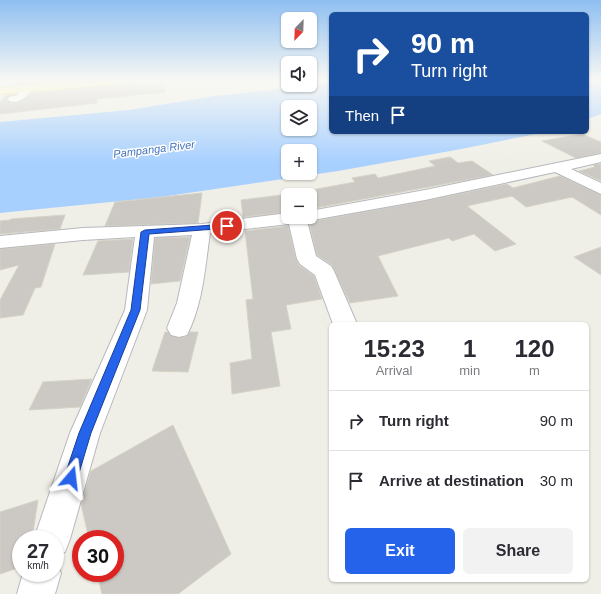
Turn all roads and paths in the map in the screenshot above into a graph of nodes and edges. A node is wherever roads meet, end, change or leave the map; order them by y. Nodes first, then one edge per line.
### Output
1 (601, 158) edge
2 (558, 168) junction
3 (601, 189) edge
4 (317, 215) edge
5 (281, 220) edge
6 (304, 224) edge
7 (202, 229) junction
8 (145, 232) junction
9 (0, 242) edge
10 (345, 322) edge
11 (180, 328) dead end
12 (55, 530) edge
13 (39, 582) edge
14 (36, 594) edge

1 - 2 street
2 - 3 street
2 - 4 street
5 - 7 street
6 - 10 street
7 - 8 street
7 - 11 street
8 - 9 street
8 - 12 street
13 - 14 street

